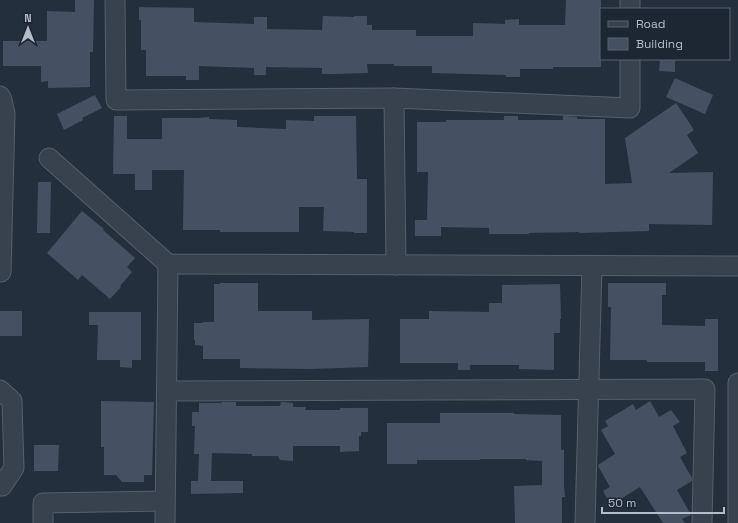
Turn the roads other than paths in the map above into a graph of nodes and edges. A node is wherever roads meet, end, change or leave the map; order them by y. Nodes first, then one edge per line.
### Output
1 (115, 0) edge
2 (630, 60) edge
3 (0, 96) edge
4 (394, 98) junction
5 (49, 158) dead end
6 (168, 264) junction
7 (396, 265) junction
8 (592, 266) junction
9 (738, 266) edge
10 (0, 272) edge
11 (738, 383) edge
12 (0, 390) edge
13 (589, 390) junction
14 (167, 391) junction
15 (0, 486) edge
16 (165, 501) junction
17 (43, 523) edge
18 (165, 523) edge
19 (585, 523) edge
20 (702, 523) edge
21 (738, 523) edge

1 - 4 lane
2 - 4 lane
3 - 10 lane
4 - 7 lane
5 - 6 lane
6 - 7 lane
6 - 14 lane
7 - 8 lane
8 - 9 lane
8 - 13 lane
11 - 21 lane
12 - 15 lane
13 - 14 lane
13 - 19 lane
13 - 20 lane
14 - 16 lane
16 - 17 lane
16 - 18 lane

